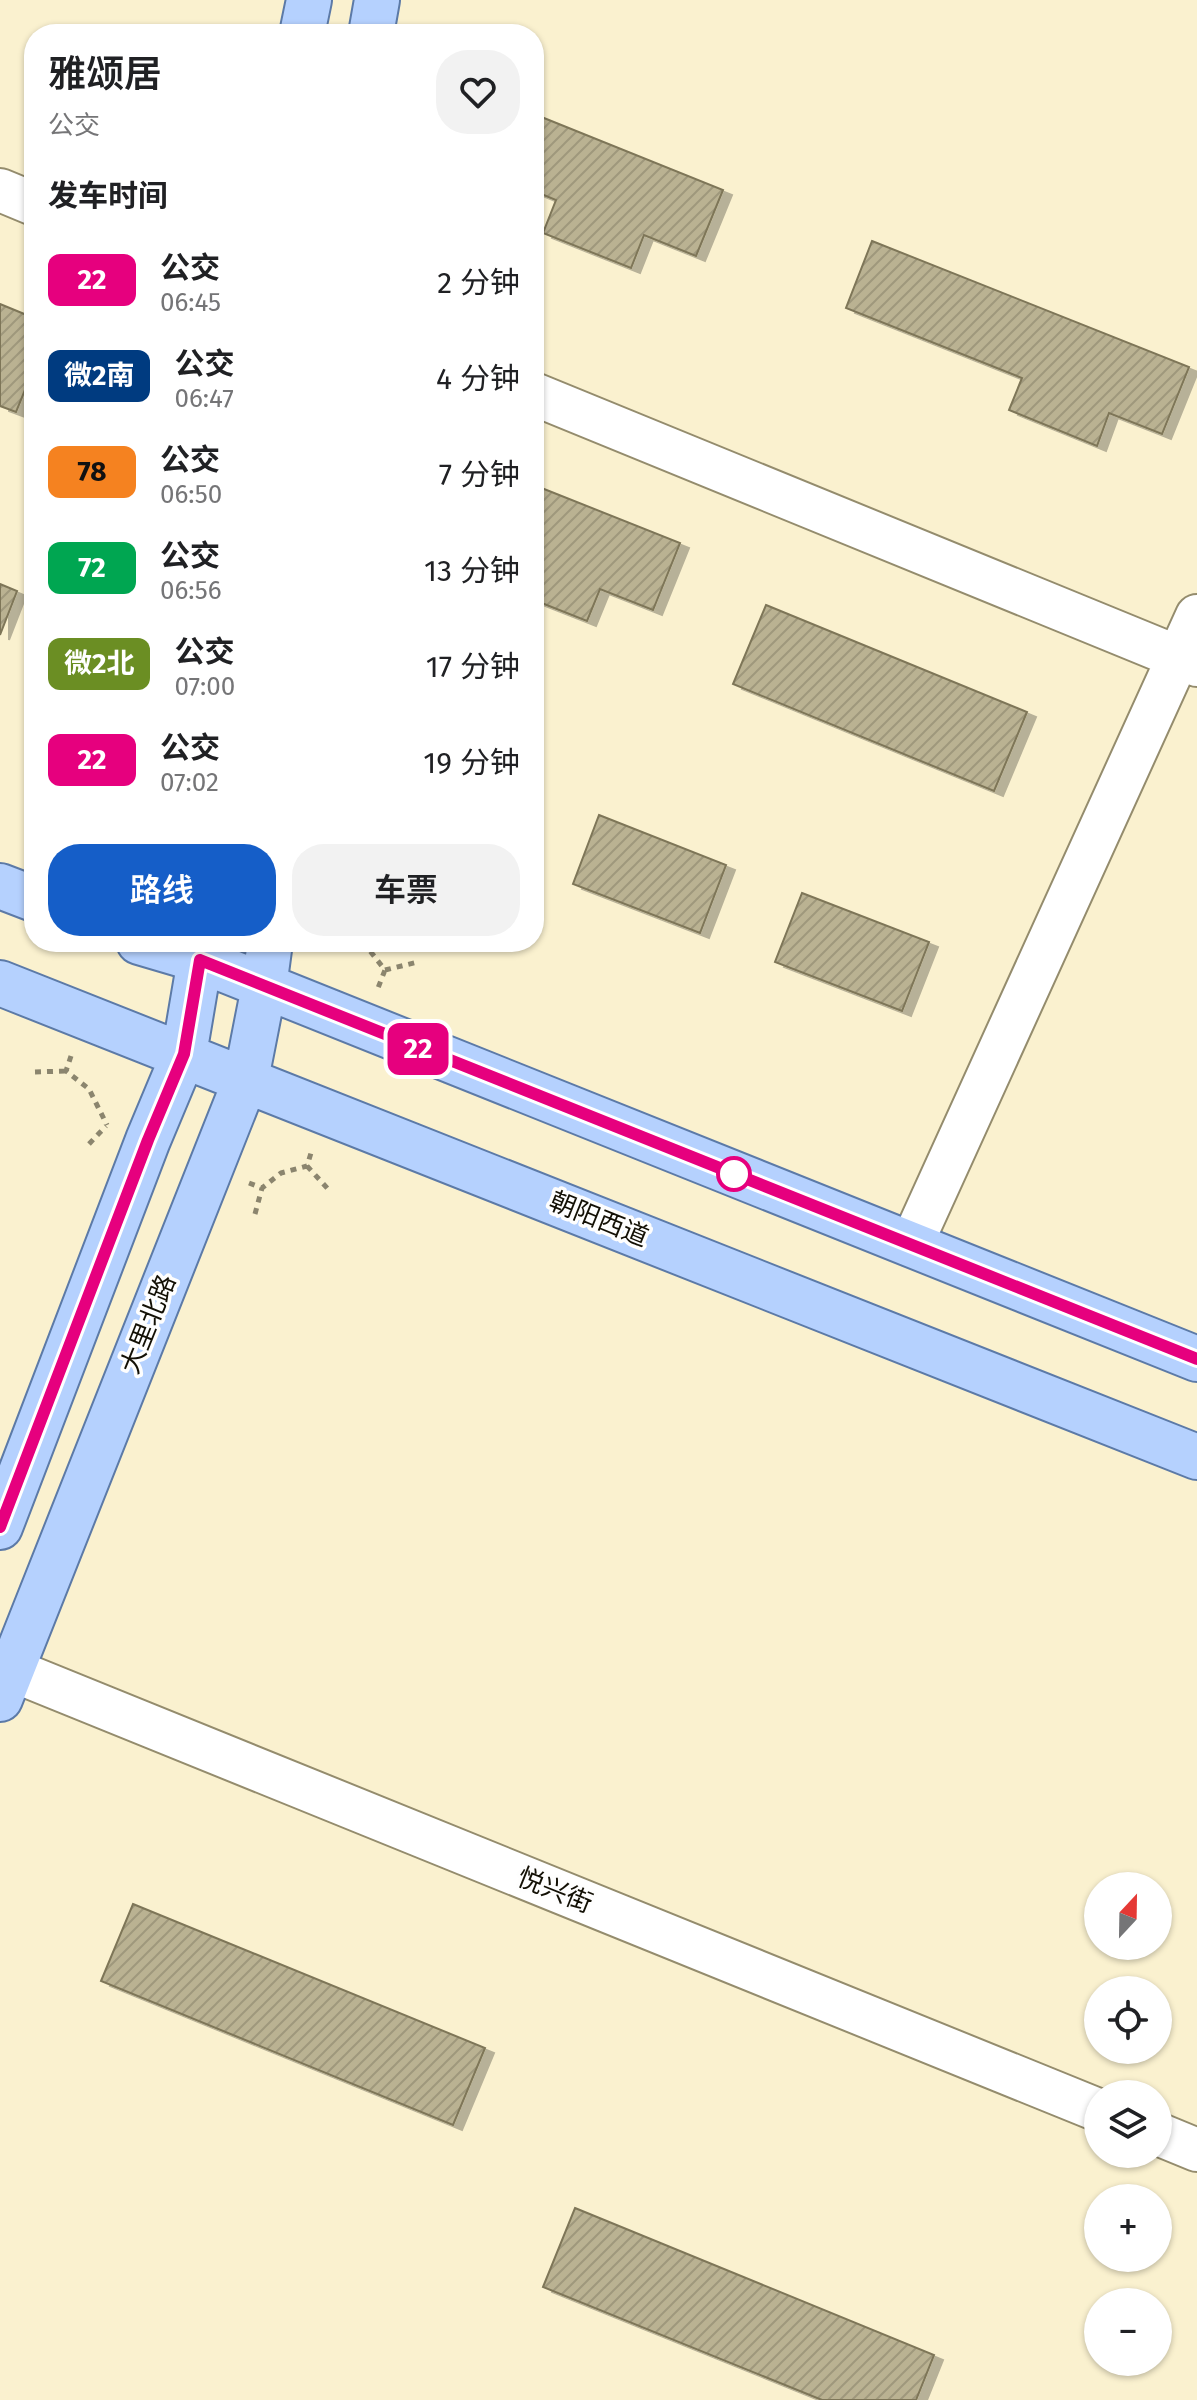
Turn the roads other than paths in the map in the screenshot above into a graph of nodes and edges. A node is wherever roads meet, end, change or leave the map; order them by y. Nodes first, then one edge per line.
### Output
1 (309, 0) edge
2 (377, 0) edge
3 (304, 24) edge
4 (373, 24) edge
5 (0, 164) edge
6 (24, 173) edge
7 (0, 190) edge
8 (24, 200) edge
9 (544, 398) edge
10 (1197, 616) edge
11 (1188, 661) edge
12 (0, 886) edge
13 (24, 895) edge
14 (201, 952) edge
15 (203, 952) edge
16 (269, 952) edge
17 (0, 983) edge
18 (264, 987) junction
19 (184, 1054) junction
20 (246, 1079) junction
21 (911, 1245) junction
22 (1197, 1359) edge
23 (1197, 1457) edge
24 (0, 1527) edge
25 (6, 1685) edge
26 (1084, 2105) edge
27 (1172, 2140) edge
28 (1197, 2150) edge

1 - 3 main road
2 - 4 main road
5 - 6 street
7 - 8 street
9 - 11 street
10 - 11 street
11 - 21 street
12 - 13 main road
14 - 19 main road
15 - 18 main road
16 - 18 main road, 大里北路
17 - 19 main road, 朝阳西道
18 - 20 main road, 大里北路
18 - 21 main road
19 - 20 main road, 朝阳西道
19 - 24 main road
20 - 23 main road, 朝阳西道
20 - 25 main road, 大里北路
21 - 22 main road
25 - 26 street, 悦兴街
27 - 28 street

